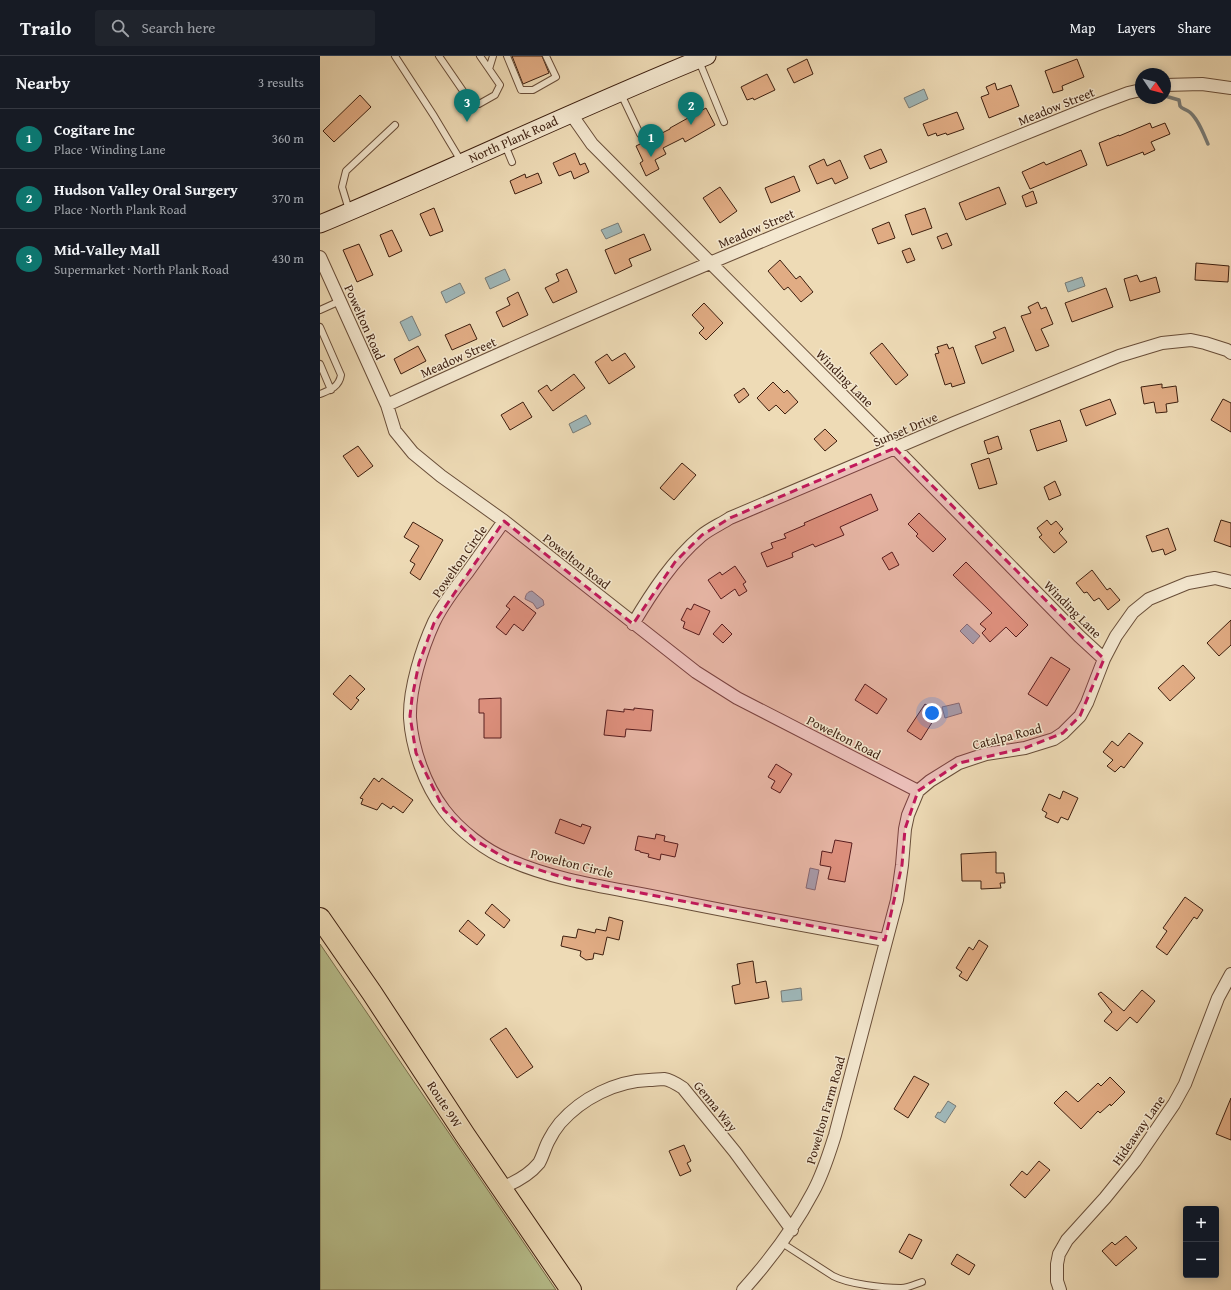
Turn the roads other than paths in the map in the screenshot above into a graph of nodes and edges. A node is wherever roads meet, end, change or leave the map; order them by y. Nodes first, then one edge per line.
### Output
1 (395, 56) edge
2 (439, 56) edge
3 (480, 56) edge
4 (493, 56) edge
5 (507, 56) edge
6 (546, 56) edge
7 (703, 58) edge
8 (489, 69) junction
9 (1171, 85) edge
10 (1231, 88) edge
11 (1135, 91) edge
12 (620, 93) junction
13 (571, 114) junction
14 (724, 122) dead end
15 (395, 125) dead end
16 (640, 134) dead end
17 (504, 144) junction
18 (462, 162) junction
19 (512, 162) dead end
20 (349, 212) junction
21 (322, 220) edge
22 (320, 257) edge
23 (709, 263) junction
24 (340, 301) junction
25 (320, 310) edge
26 (320, 327) edge
27 (1231, 353) edge
28 (320, 364) edge
29 (331, 390) junction
30 (320, 394) edge
31 (387, 405) junction
32 (895, 448) junction
33 (504, 521) junction
34 (1231, 582) edge
35 (633, 624) junction
36 (1104, 659) junction
37 (918, 791) junction
38 (320, 918) edge
39 (885, 940) junction
40 (1231, 974) edge
41 (501, 1188) junction
42 (792, 1230) junction
43 (782, 1243) junction
44 (922, 1282) dead end
45 (571, 1290) edge
46 (743, 1290) edge
47 (1060, 1290) edge

1 - 18 lane
2 - 8 lane
3 - 8 lane
4 - 8 lane
5 - 6 lane
7 - 12 main road, North Plank Road
7 - 14 lane
9 - 10 street
11 - 23 street, Meadow Street
12 - 13 main road, North Plank Road
12 - 16 lane
13 - 17 main road, North Plank Road
13 - 23 street, Winding Lane
15 - 20 lane
17 - 18 main road, North Plank Road
17 - 19 lane
18 - 20 main road, North Plank Road
20 - 21 main road, North Plank Road
22 - 24 street, Powelton Road
23 - 31 street, Meadow Street
23 - 32 street, Winding Lane
24 - 25 lane
24 - 31 street, Powelton Road
26 - 29 lane
27 - 32 street, Sunset Drive
28 - 29 lane
29 - 30 lane
31 - 33 street, Powelton Road
32 - 35 street, Sunset Drive
32 - 36 street, Winding Lane
33 - 35 street, Powelton Road
33 - 39 street, Powelton Circle
34 - 36 street, Catalpa Road
35 - 37 street, Powelton Road
36 - 37 street, Catalpa Road
37 - 39 street, Catalpa Road
38 - 41 highway, Route 9W
39 - 42 street, Powelton Farm Road
40 - 47 street, Hideaway Lane
41 - 42 street, Genna Way
41 - 45 highway, Route 9W
42 - 43 street, Powelton Farm Road
43 - 44 lane
43 - 46 street, Powelton Farm Road

